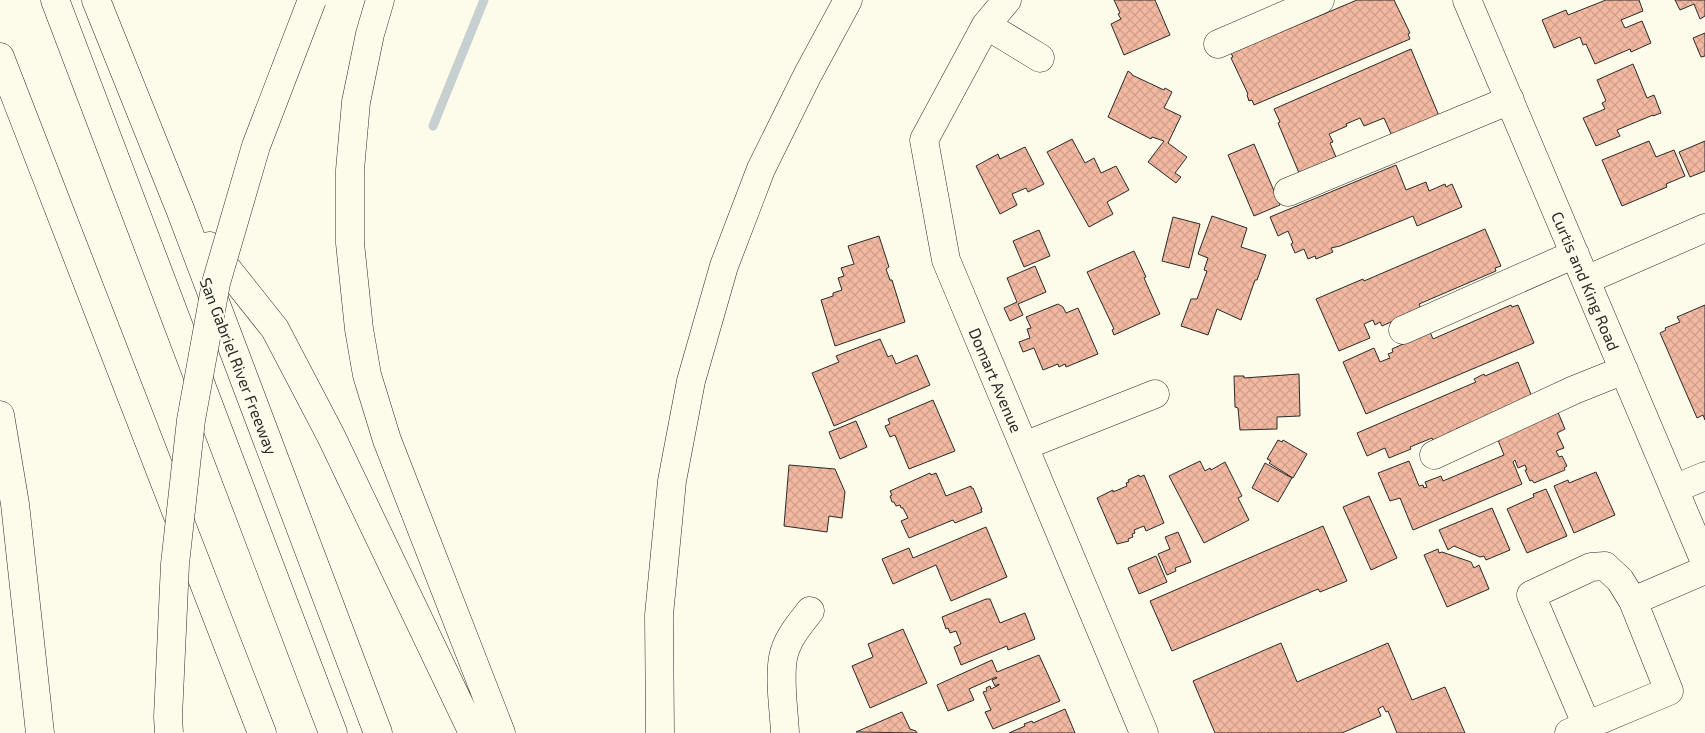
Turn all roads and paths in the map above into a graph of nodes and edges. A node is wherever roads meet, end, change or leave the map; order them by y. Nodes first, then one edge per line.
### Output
1 (55, 0) edge
2 (96, 0) edge
3 (312, 0) edge
4 (380, 0) edge
5 (848, 0) edge
6 (1007, 0) edge
7 (1320, 0) edge
8 (1467, 0) edge
9 (986, 25) junction
10 (1218, 44) dead end
11 (0, 57) edge
12 (1040, 58) dead end
13 (1510, 100) junction
14 (1288, 192) dead end
15 (180, 209) junction
16 (1705, 228) edge
17 (1575, 254) junction
18 (1586, 280) junction
19 (1402, 330) dead end
20 (1624, 370) junction
21 (1155, 394) dead end
22 (0, 416) edge
23 (1024, 446) junction
24 (1434, 455) dead end
25 (1705, 476) edge
26 (1674, 490) junction
27 (1705, 562) edge
28 (1705, 570) edge
29 (1632, 601) junction
30 (810, 611) dead end
31 (1578, 729) edge
32 (40, 733) edge
33 (169, 733) edge
34 (262, 733) edge
35 (333, 733) edge
36 (378, 733) edge
37 (473, 733) edge
38 (501, 733) edge
39 (660, 733) edge
40 (786, 733) edge
41 (1144, 733) edge

1 - 35 main road
2 - 15 main road, San Gabriel River Freeway
3 - 33 main road, bridge
4 - 38 main road
5 - 39 main road
6 - 9 main road, Domart Avenue
7 - 10 main road
8 - 13 main road, Curtis and King Road
9 - 12 main road
9 - 23 main road, Domart Avenue
11 - 34 main road
13 - 14 main road
13 - 17 main road, Curtis and King Road
15 - 36 main road, San Gabriel River Freeway
15 - 37 main road
16 - 18 main road
17 - 18 main road, Curtis and King Road
17 - 19 main road
18 - 20 main road, Curtis and King Road
20 - 24 main road
20 - 26 main road, Curtis and King Road
21 - 23 main road
22 - 32 main road
23 - 41 main road, Domart Avenue
25 - 26 main road
26 - 27 main road, Curtis and King Road
28 - 29 main road
29 - 31 main road
29 - 31 main road
30 - 40 main road

